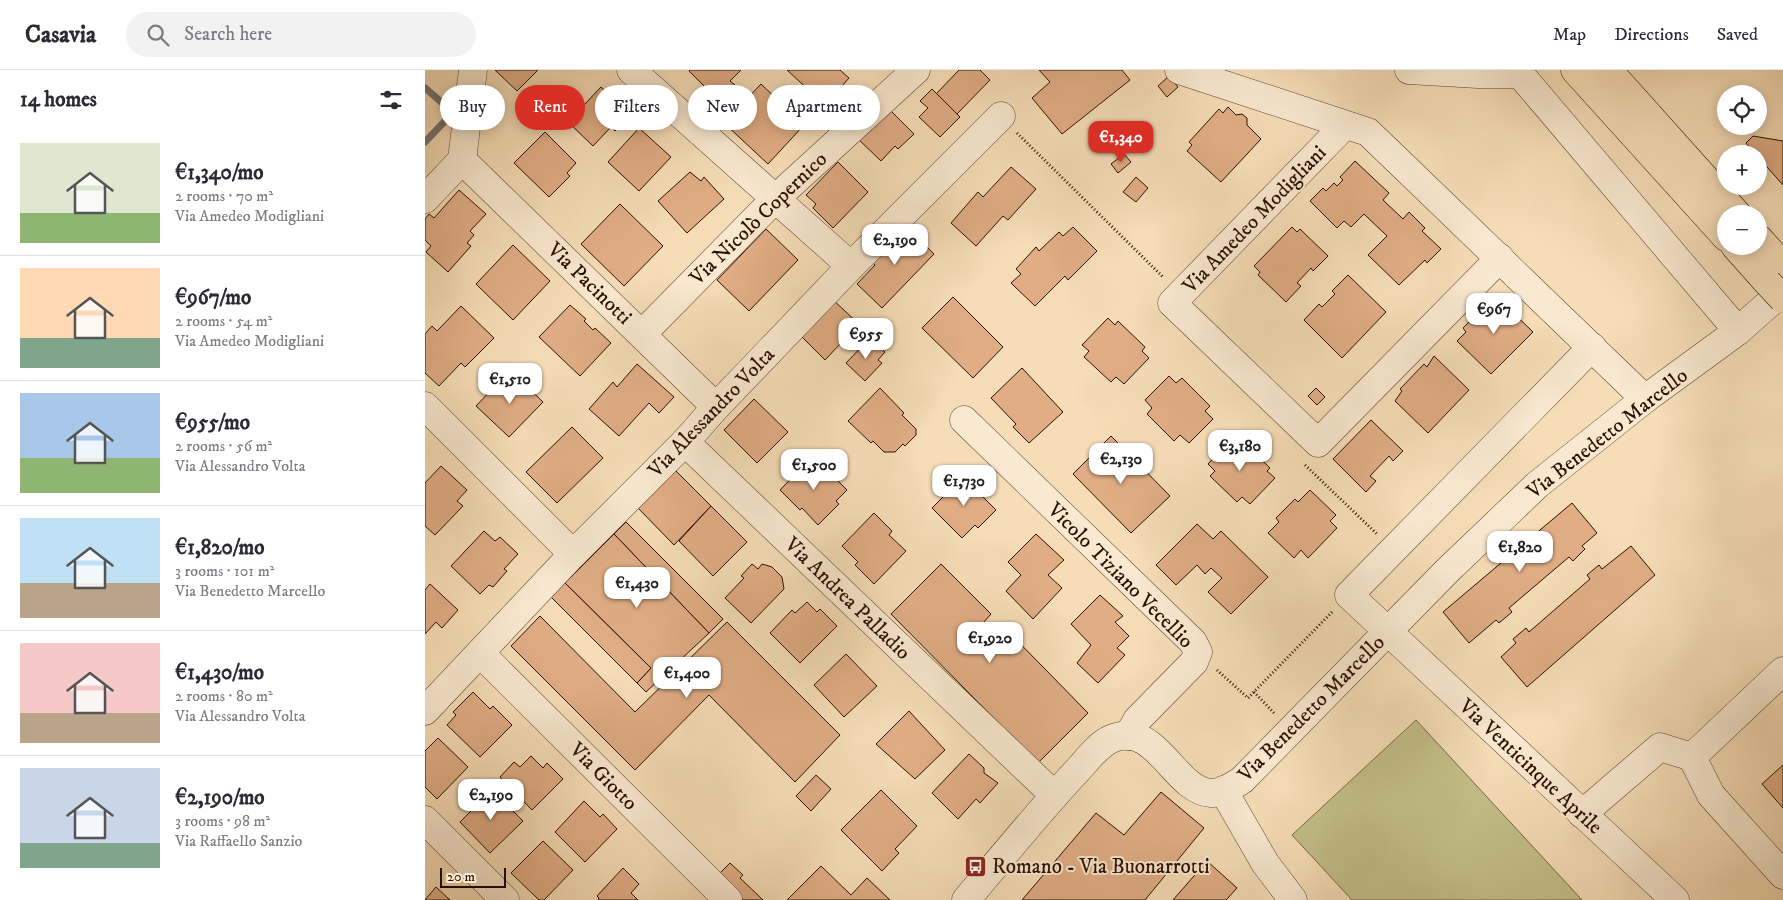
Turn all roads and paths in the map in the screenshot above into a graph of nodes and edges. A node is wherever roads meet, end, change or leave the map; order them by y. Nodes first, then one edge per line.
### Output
1 (473, 70) edge
2 (631, 70) edge
3 (1179, 70) edge
4 (1409, 70) edge
5 (1575, 70) edge
6 (1608, 70) edge
7 (900, 75) edge
8 (1001, 116) joint
9 (1345, 126) junction
10 (462, 160) junction
11 (425, 199) edge
12 (775, 199) junction
13 (1729, 205) edge
14 (1717, 227) edge
15 (1745, 255) edge
16 (1766, 255) edge
17 (1500, 258) junction
18 (851, 266) junction
19 (1779, 285) edge
20 (1180, 294) junction
21 (1737, 331) junction
22 (642, 334) junction
23 (1592, 347) junction
24 (1645, 399) junction
25 (425, 406) edge
26 (716, 407) junction
27 (964, 420) dead end
28 (685, 442) junction
29 (1318, 443) junction
30 (1393, 550) junction
31 (573, 554) junction
32 (1349, 595) junction
33 (1388, 631) junction
34 (1198, 652) junction
35 (480, 653) junction
36 (1783, 671) edge
37 (425, 712) edge
38 (1128, 736) junction
39 (1692, 757) junction
40 (1223, 790) junction
41 (1054, 795) junction
42 (1582, 814) junction
43 (425, 820) edge
44 (1783, 875) edge
45 (505, 900) edge
46 (728, 900) edge
47 (966, 900) edge
48 (1293, 900) edge
49 (1675, 900) edge

1 - 10 street
2 - 12 street
3 - 9 street, Via Amedeo Modigliani
4 - 21 street
5 - 14 highway
6 - 13 highway
7 - 12 street, Via Nicolò Copernico
8 - 18 street, Via Alessandro Volta
8 - 20 path
9 - 17 street, Via Amedeo Modigliani
9 - 20 street, Via Amedeo Modigliani
10 - 11 street
10 - 22 street, Via Pacinotti
12 - 18 street
12 - 22 street, Via Nicolò Copernico
15 - 19 highway
16 - 19 highway
17 - 23 street, Via Amedeo Modigliani
17 - 29 street
18 - 26 street, Via Alessandro Volta
19 - 21 street, Via Benedetto Marcello
20 - 29 street, Via Amedeo Modigliani
21 - 24 street, Via Benedetto Marcello
22 - 26 street, Via Pacinotti
23 - 24 street, Via Amedeo Modigliani
23 - 30 street
24 - 33 street, Via Benedetto Marcello
25 - 31 street
26 - 28 street, Via Alessandro Volta
27 - 34 street, Vicolo Tiziano Vecellio
28 - 31 street, Via Alessandro Volta
28 - 41 street, Via Andrea Palladio
29 - 30 path
30 - 32 street
31 - 35 street, Via Alessandro Volta
32 - 33 street
32 - 34 path
33 - 40 street, Via Benedetto Marcello
33 - 42 street, Via Venticinque Aprile
34 - 38 street, Vicolo Tiziano Vecellio
35 - 37 street, Via Alessandro Volta
35 - 46 street, Via Giotto
36 - 39 street
38 - 40 street
38 - 41 street
39 - 42 street
39 - 44 street
40 - 48 street
41 - 47 street
42 - 49 street, Via Venticinque Aprile
43 - 45 street

